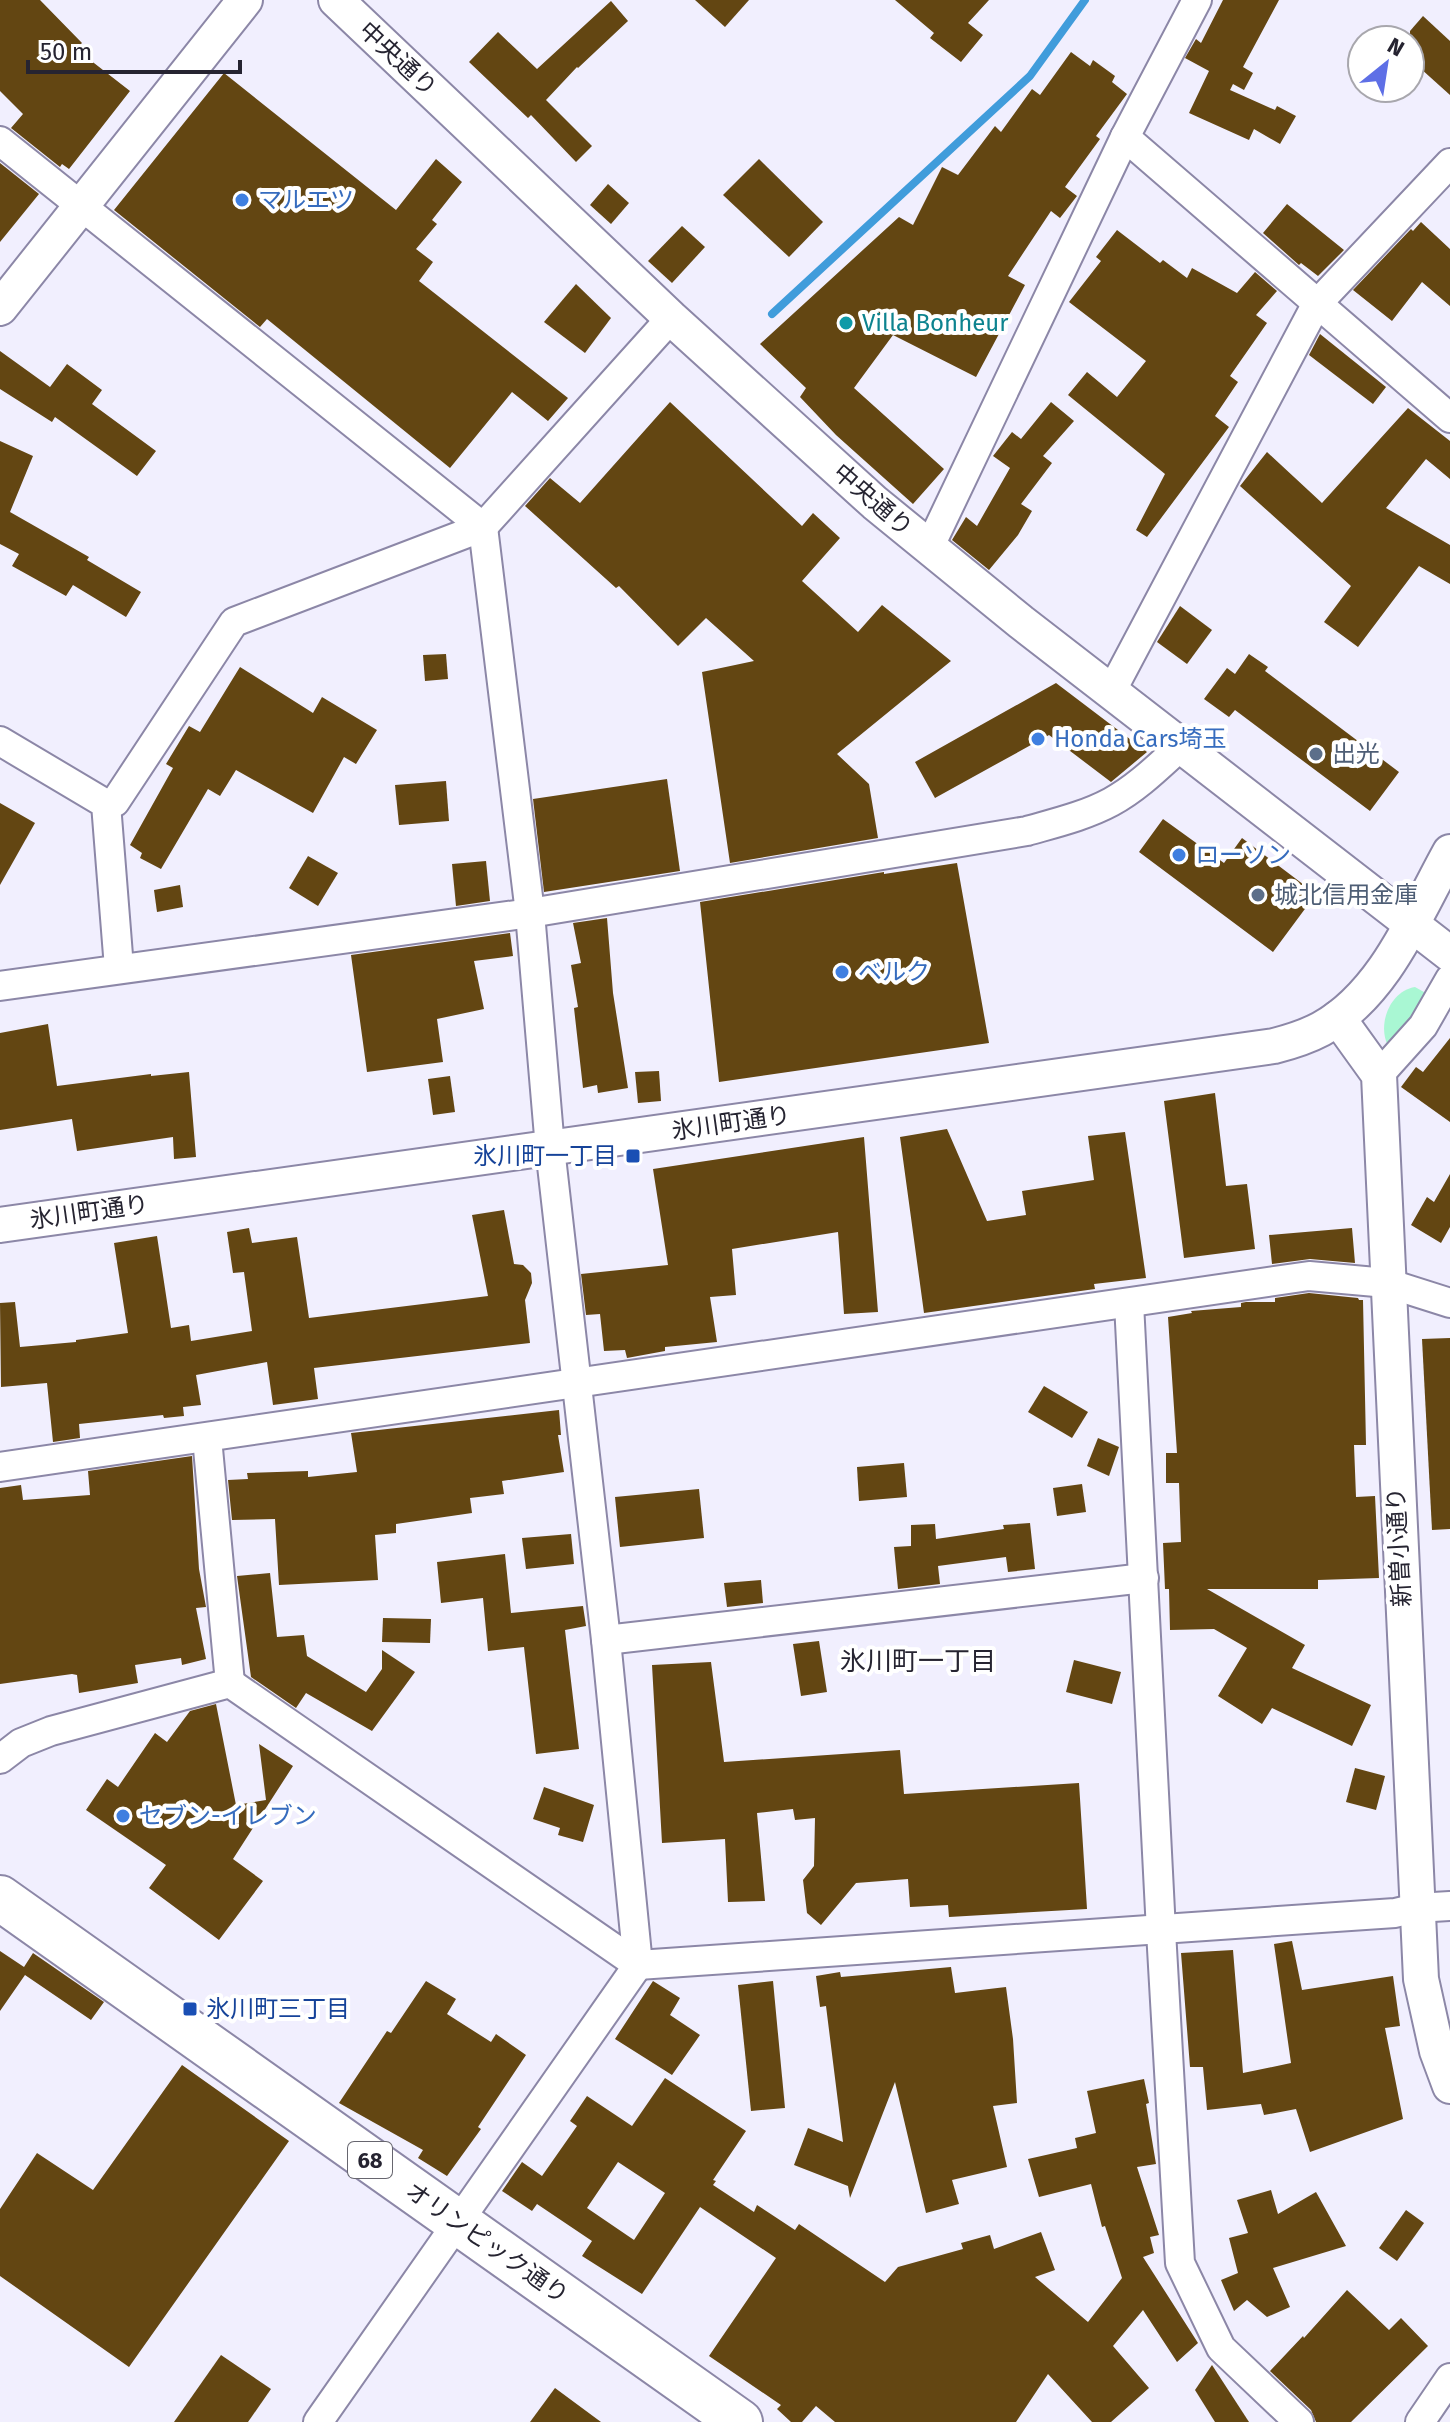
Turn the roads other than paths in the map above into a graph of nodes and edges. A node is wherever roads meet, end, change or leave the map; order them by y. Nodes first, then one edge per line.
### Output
1 (245, 0) edge
2 (336, 0) edge
3 (1197, 0) edge
4 (1125, 137) junction
5 (0, 141) edge
6 (1450, 163) edge
7 (83, 207) junction
8 (1316, 305) junction
9 (0, 308) edge
10 (671, 318) junction
11 (1450, 418) edge
12 (483, 527) junction
13 (929, 548) junction
14 (1111, 692) junction
15 (0, 741) edge
16 (1180, 747) junction
17 (106, 804) junction
18 (1450, 852) edge
19 (530, 913) junction
20 (1410, 924) junction
21 (1450, 954) edge
22 (119, 968) junction
23 (1450, 979) edge
24 (0, 986) edge
25 (1338, 1018) junction
26 (1379, 1075) junction
27 (550, 1148) junction
28 (0, 1225) edge
29 (1387, 1283) junction
30 (1129, 1303) junction
31 (1450, 1303) edge
32 (577, 1384) junction
33 (207, 1438) junction
34 (0, 1467) edge
35 (1144, 1578) junction
36 (606, 1640) junction
37 (230, 1683) junction
38 (0, 1759) edge
39 (0, 1898) edge
40 (1450, 1906) edge
41 (1416, 1908) junction
42 (1161, 1931) junction
43 (638, 1965) junction
44 (1450, 2086) edge
45 (459, 2223) junction
46 (1450, 2378) edge
47 (318, 2422) edge
48 (740, 2422) edge
49 (1299, 2422) edge
50 (1420, 2422) edge

1 - 7 street
2 - 10 street, 中央通り
3 - 4 street
4 - 8 street
4 - 13 street
5 - 7 street
6 - 8 street
7 - 9 street
7 - 12 street
8 - 11 street
8 - 14 street
10 - 12 street
10 - 13 street, 中央通り
12 - 17 street
12 - 19 street
13 - 14 street, 中央通り
14 - 16 street, 中央通り
15 - 17 street
16 - 19 street
16 - 20 street, 中央通り
17 - 22 street
18 - 20 street, 氷川町通り
19 - 22 street
19 - 27 street
20 - 21 street, 中央通り
20 - 25 street, 氷川町通り
22 - 24 street
23 - 26 street
25 - 26 street
25 - 27 street, 氷川町通り
26 - 29 street, 新曽小通り
27 - 28 street, 氷川町通り
27 - 32 street
29 - 30 street
29 - 31 street
29 - 41 street, 新曽小通り
30 - 32 street
30 - 35 street
32 - 33 street
32 - 36 street
33 - 34 street
33 - 37 street
35 - 36 street
35 - 42 street
36 - 43 street
37 - 38 street
37 - 43 street
39 - 45 main road, オリンピック通り / 68
40 - 41 street
41 - 42 street
41 - 44 street, 新曽小通り
42 - 43 street
42 - 49 street
43 - 45 street
45 - 47 street
45 - 48 main road, オリンピック通り / 68
46 - 50 street

